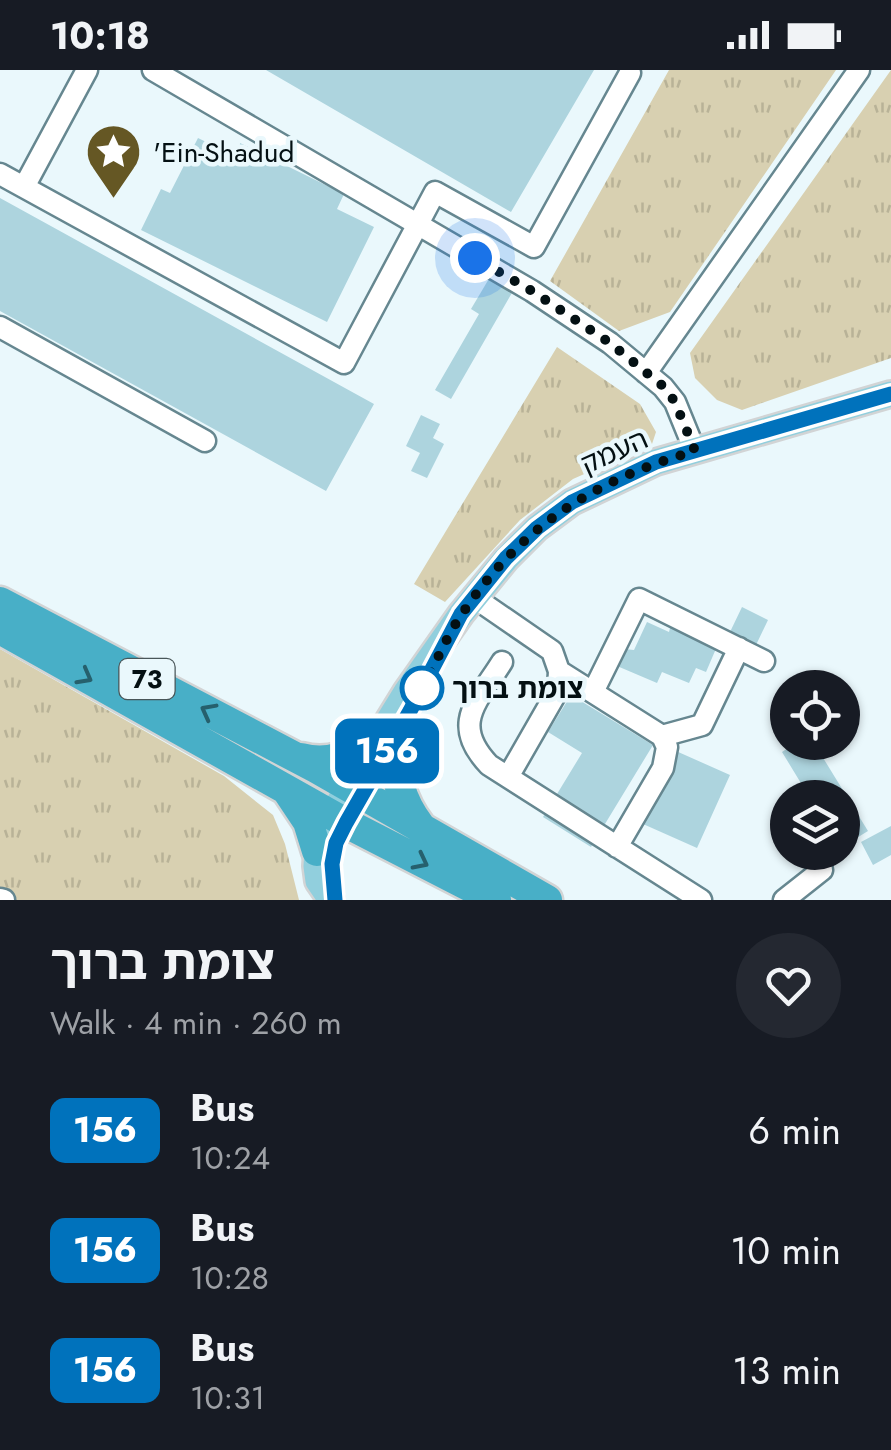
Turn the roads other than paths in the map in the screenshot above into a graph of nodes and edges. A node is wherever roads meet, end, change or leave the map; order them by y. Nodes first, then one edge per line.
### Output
1 (87, 70) edge
2 (153, 70) edge
3 (859, 70) edge
4 (630, 73) dead end
5 (0, 174) edge
6 (24, 187) junction
7 (417, 225) junction
8 (0, 327) edge
9 (646, 372) junction
10 (891, 394) edge
11 (205, 441) dead end
12 (695, 451) junction
13 (0, 602) edge
14 (468, 606) junction
15 (0, 629) edge
16 (739, 648) junction
17 (764, 661) dead end
18 (502, 662) dead end
19 (559, 671) junction
20 (592, 692) junction
21 (662, 736) junction
22 (385, 739) junction
23 (294, 757) junction
24 (508, 777) junction
25 (286, 790) junction
26 (355, 790) junction
27 (339, 819) junction
28 (422, 828) junction
29 (618, 847) junction
30 (317, 851) junction
31 (822, 870) dead end
32 (333, 900) edge
33 (496, 900) edge
34 (547, 900) edge
35 (700, 900) edge
36 (784, 900) edge

1 - 6 street
2 - 7 street
3 - 9 street
4 - 7 street
5 - 6 street
6 - 7 street
7 - 9 street
8 - 11 street
9 - 12 street
10 - 12 main road, העמק
12 - 14 main road, העמק
23 -> 13 highway, 73
14 - 19 street
14 - 22 main road, העמק
15 -> 25 highway, 73
16 - 17 street
16 - 20 street
16 - 21 street
18 - 24 street
19 - 20 street
19 - 24 street
20 - 21 street
21 - 29 street
22 - 23 highway
22 - 26 main road, העמק
22 - 28 highway
23 - 26 highway, 73
24 - 29 street
25 - 27 highway, 73
25 - 30 highway
26 - 27 main road, העמק
26 - 28 highway, 73
27 - 30 main road, העמק
27 - 32 main road, העמק
27 -> 33 highway, 73
28 - 34 highway, 73
29 - 35 street
30 - 32 main road, העמק
31 - 36 street

